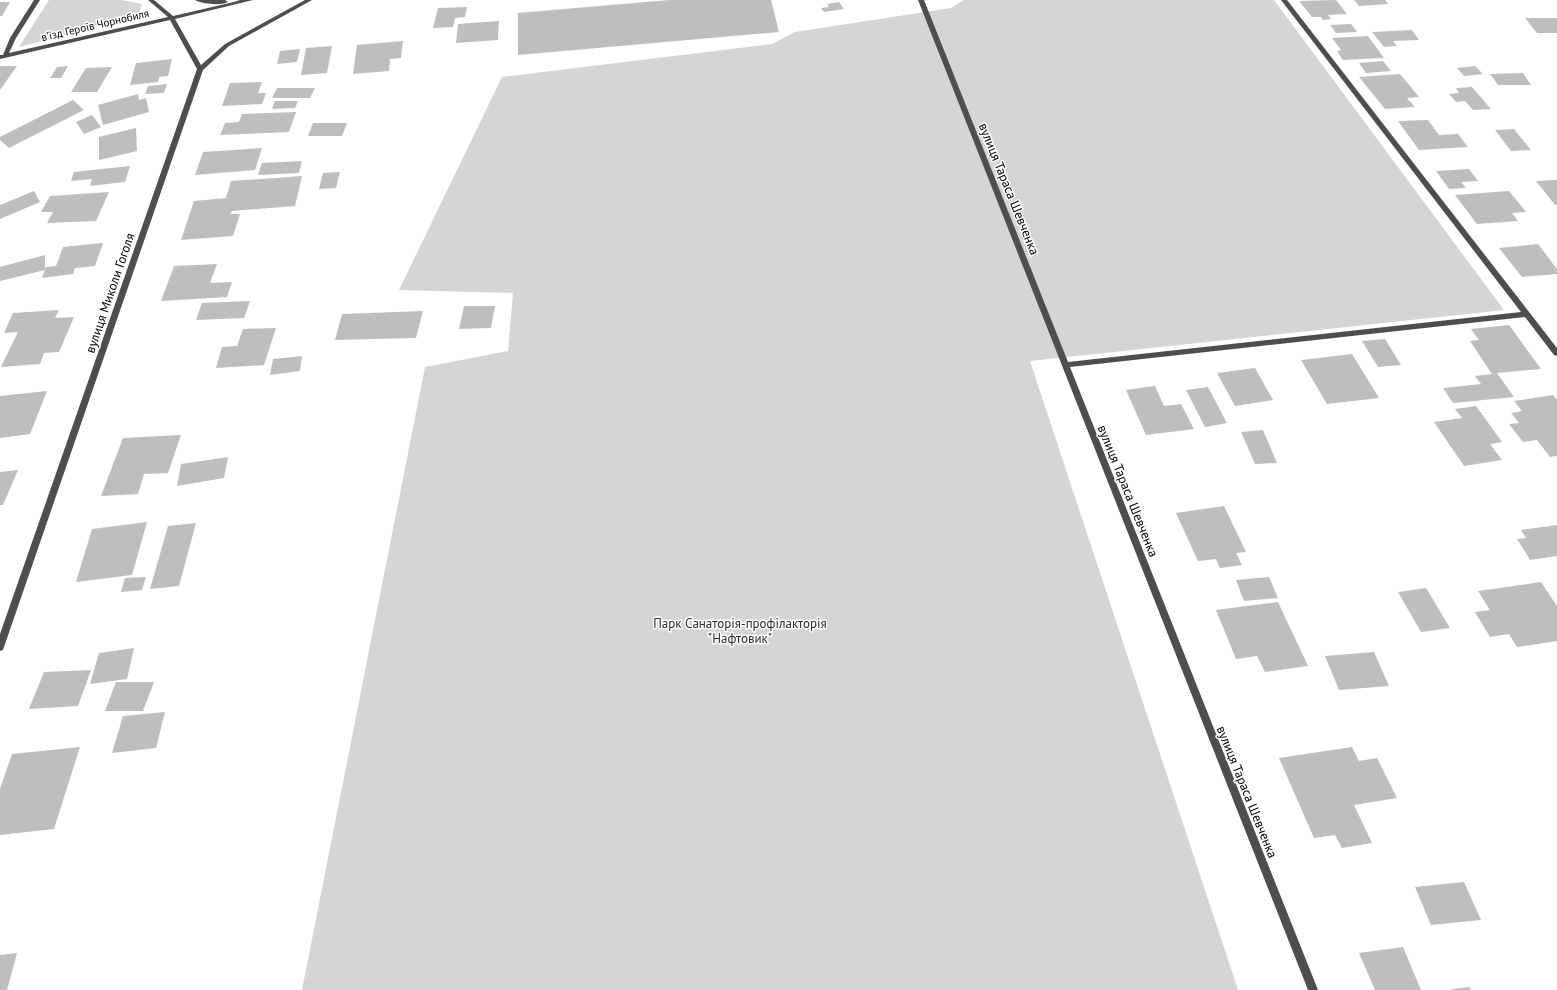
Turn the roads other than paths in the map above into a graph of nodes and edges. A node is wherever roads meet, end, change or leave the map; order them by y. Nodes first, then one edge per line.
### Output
1 (37, 0) edge
2 (151, 0) edge
3 (198, 0) edge
4 (250, 0) edge
5 (309, 0) edge
6 (921, 0) edge
7 (1284, 0) edge
8 (242, 2) junction
9 (172, 18) junction
10 (3, 56) edge
11 (200, 69) junction
12 (1526, 314) junction
13 (1557, 353) edge
14 (1065, 365) junction
15 (0, 647) edge
16 (1313, 990) edge

1 - 10 street
2 - 9 street
3 - 8 street
4 - 8 street
5 - 11 street, вулиця Миколи Гоголя
6 - 14 street, вулиця Тараса Шевченка
7 - 12 street
8 - 9 street, вʼїзд Героїв Чорнобиля
9 - 10 street, вʼїзд Героїв Чорнобиля
9 - 11 street
11 - 15 street, вулиця Миколи Гоголя
12 - 13 street
12 - 14 street
14 - 16 street, вулиця Тараса Шевченка

